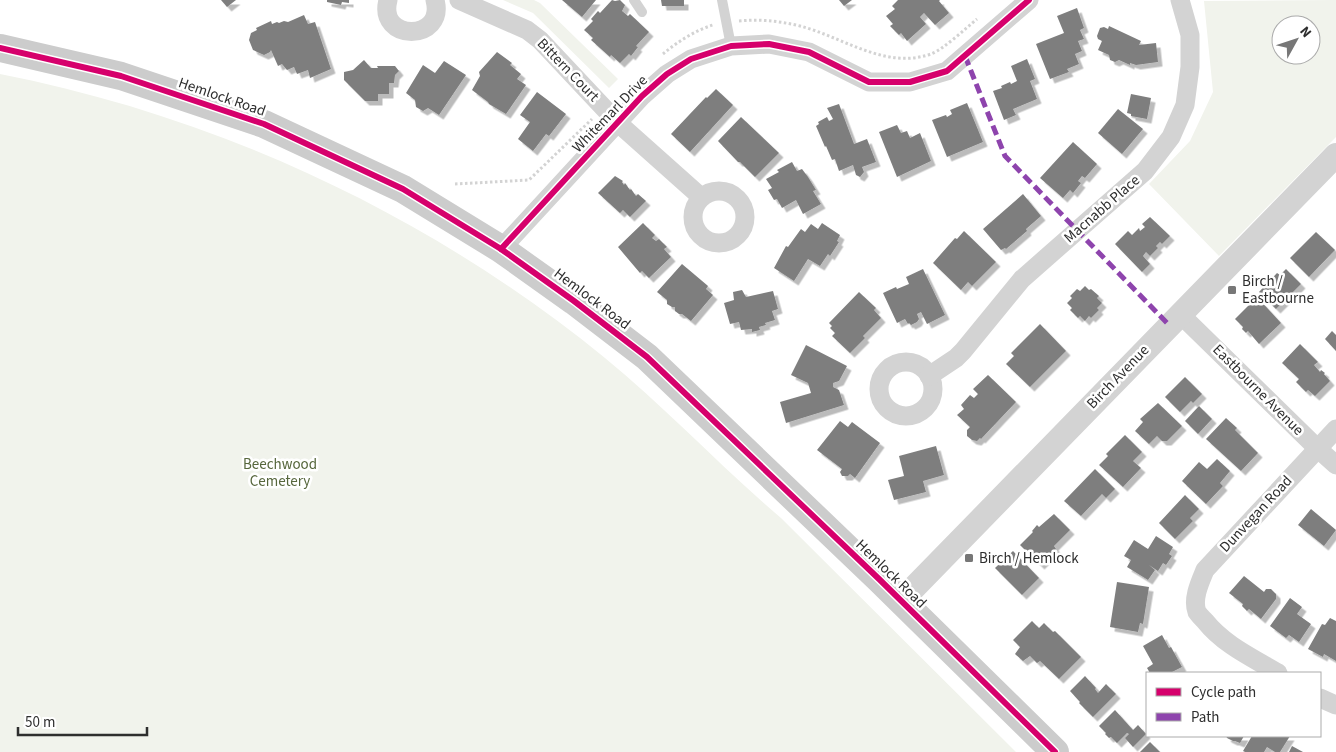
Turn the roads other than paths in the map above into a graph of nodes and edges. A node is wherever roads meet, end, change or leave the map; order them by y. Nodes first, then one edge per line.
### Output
1 (388, 0) edge
2 (435, 0) edge
3 (459, 0) edge
4 (634, 0) edge
5 (722, 0) edge
6 (1029, 0) edge
7 (1180, 0) edge
8 (642, 12) dead end
9 (731, 46) junction
10 (0, 48) edge
11 (618, 123) junction
12 (1336, 155) edge
13 (701, 197) dead end
14 (501, 249) junction
15 (1180, 314) junction
16 (929, 376) dead end
17 (1336, 429) edge
18 (1317, 448) junction
19 (1336, 465) edge
20 (901, 601) junction
21 (1276, 672) edge
22 (1321, 698) edge
23 (1336, 705) edge
24 (1055, 752) edge

1 - 2 street
3 - 11 street, Bittern Court
4 - 8 lane
5 - 9 lane
6 - 9 street, Whitemarl Drive
7 - 16 street, Macnabb Place
9 - 11 street, Whitemarl Drive
10 - 14 main road, Hemlock Road
11 - 13 street, Bittern Court
11 - 14 street, Whitemarl Drive
12 - 15 street, Birch Avenue
14 - 20 main road, Hemlock Road
15 - 18 street, Eastbourne Avenue
15 - 20 street, Birch Avenue
17 - 18 street, Dunvegan Road
18 - 19 street, Eastbourne Avenue
18 - 21 street, Dunvegan Road
20 - 24 main road, Hemlock Road
22 - 23 street

